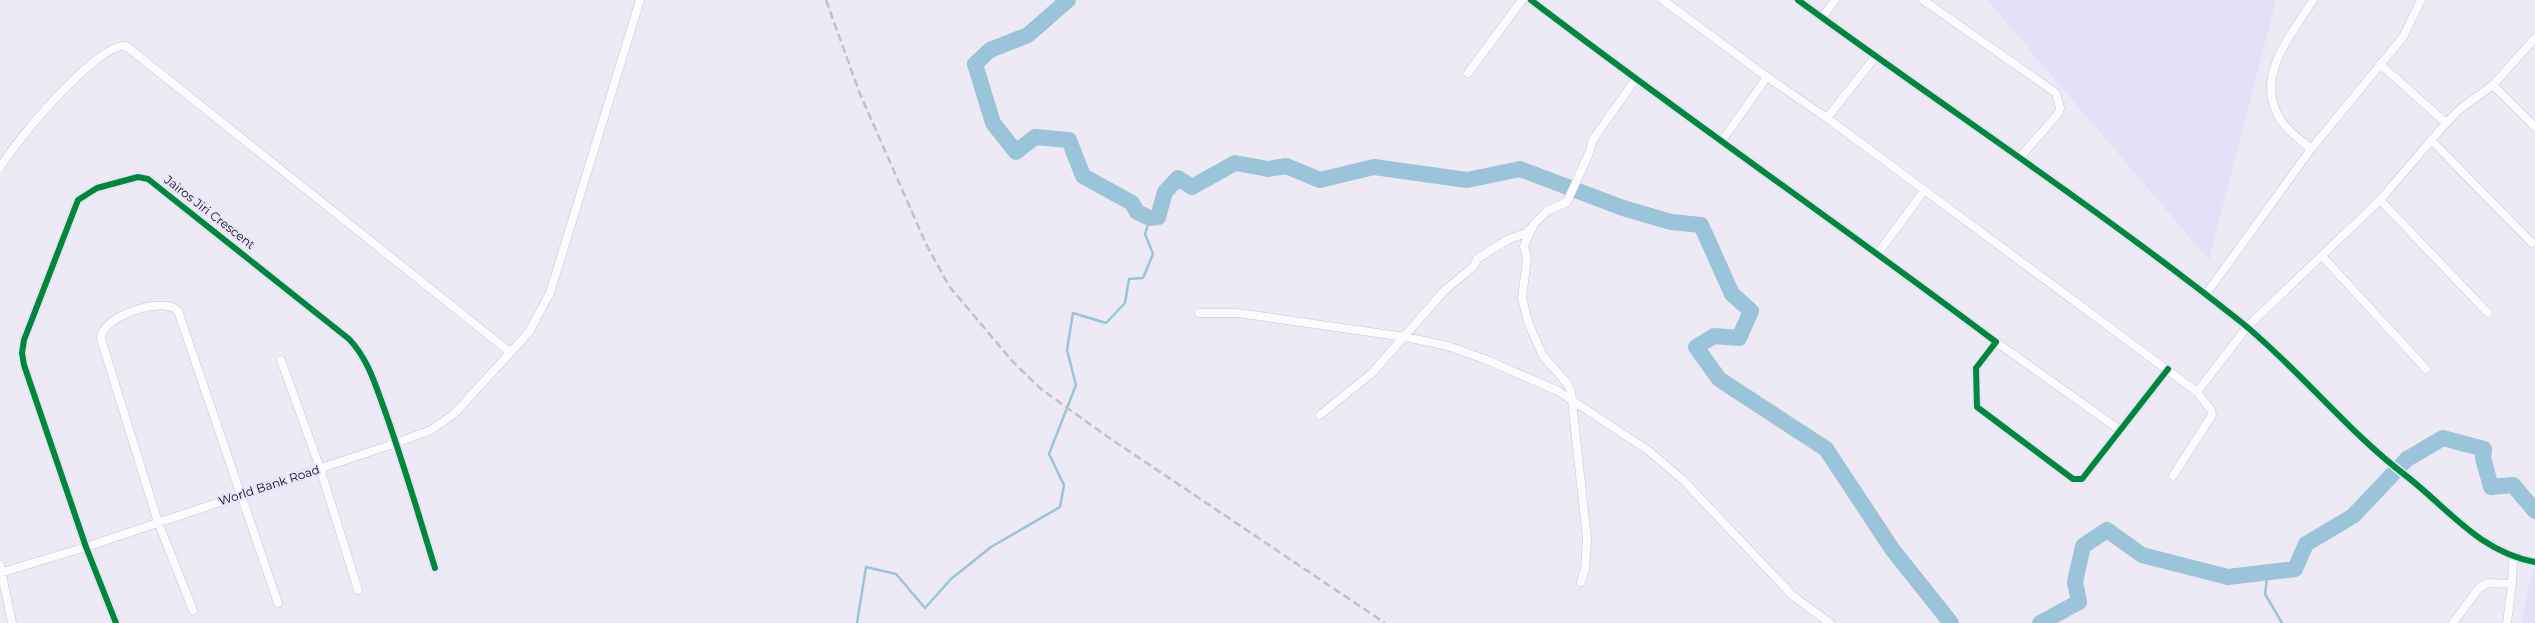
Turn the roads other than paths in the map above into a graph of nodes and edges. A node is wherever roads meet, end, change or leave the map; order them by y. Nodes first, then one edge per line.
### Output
1 (640, 0) edge
2 (1522, 0) edge
3 (1531, 0) edge
4 (1663, 0) edge
5 (1798, 0) edge
6 (1835, 0) edge
7 (1923, 0) edge
8 (2313, 0) edge
9 (2421, 0) edge
10 (1822, 18) junction
11 (2535, 38) edge
12 (1876, 56) junction
13 (2380, 64) junction
14 (1468, 73) dead end
15 (1768, 77) junction
16 (1635, 80) junction
17 (2494, 84) junction
18 (1827, 118) junction
19 (2446, 122) junction
20 (2535, 127) edge
21 (2431, 140) junction
22 (1722, 141) junction
23 (2311, 149) junction
24 (2020, 157) junction
25 (0, 168) edge
26 (1924, 191) junction
27 (2380, 200) junction
28 (1534, 224) junction
29 (2532, 243) dead end
30 (1878, 253) junction
31 (2322, 256) junction
32 (2206, 294) junction
33 (1199, 313) dead end
34 (2488, 313) dead end
35 (2247, 327) junction
36 (1405, 337) junction
37 (1996, 342) junction
38 (510, 352) junction
39 (281, 360) dead end
40 (2168, 369) junction
41 (2426, 369) dead end
42 (2197, 392) junction
43 (1571, 399) junction
44 (1320, 415) dead end
45 (2120, 430) junction
46 (396, 443) junction
47 (320, 468) junction
48 (2173, 476) dead end
49 (239, 494) junction
50 (158, 522) junction
51 (86, 547) junction
52 (2513, 558) junction
53 (2535, 562) edge
54 (435, 568) dead end
55 (1, 570) edge
56 (1581, 582) dead end
57 (2512, 584) junction
58 (358, 590) dead end
59 (278, 603) dead end
60 (193, 610) dead end
61 (12, 623) edge
62 (116, 623) edge
63 (1830, 623) edge
64 (2453, 623) edge
65 (2506, 623) edge

1 - 38 street, World Bank Road
2 - 14 street
3 - 16 street
4 - 15 street
5 - 10 street
6 - 10 street
7 - 24 street
8 - 23 street
9 - 13 street
10 - 12 street
11 - 17 street
12 - 18 street
12 - 24 street
13 - 19 street
13 - 23 street
15 - 18 street
15 - 22 street
16 - 22 street
16 - 28 street
17 - 19 street
17 - 20 street
18 - 26 street
19 - 21 street
21 - 27 street
21 - 29 street
22 - 30 street
23 - 32 street
24 - 32 street
25 - 38 street
26 - 30 street
26 - 40 street
27 - 31 street
27 - 34 street
28 - 36 street
28 - 43 street
30 - 37 street
31 - 35 street
31 - 41 street
32 - 35 street
33 - 36 street
35 - 42 street
35 - 52 street
36 - 43 street
36 - 44 street
37 - 45 street
37 - 45 street
38 - 46 street, World Bank Road
39 - 47 street
40 - 42 street
40 - 45 street
42 - 48 street
43 - 56 street
43 - 63 street
46 - 47 street, World Bank Road
46 - 51 street, Jairos Jiri Crescent
46 - 54 street, Jairos Jiri Crescent
47 - 49 street, World Bank Road
47 - 58 street
49 - 50 street, World Bank Road
49 - 50 street
49 - 59 street
50 - 51 street, World Bank Road
50 - 60 street
51 - 55 street, World Bank Road
51 - 62 street, Jairos Jiri Crescent
52 - 53 street
52 - 57 street
55 - 61 street
57 - 64 street
57 - 65 street

